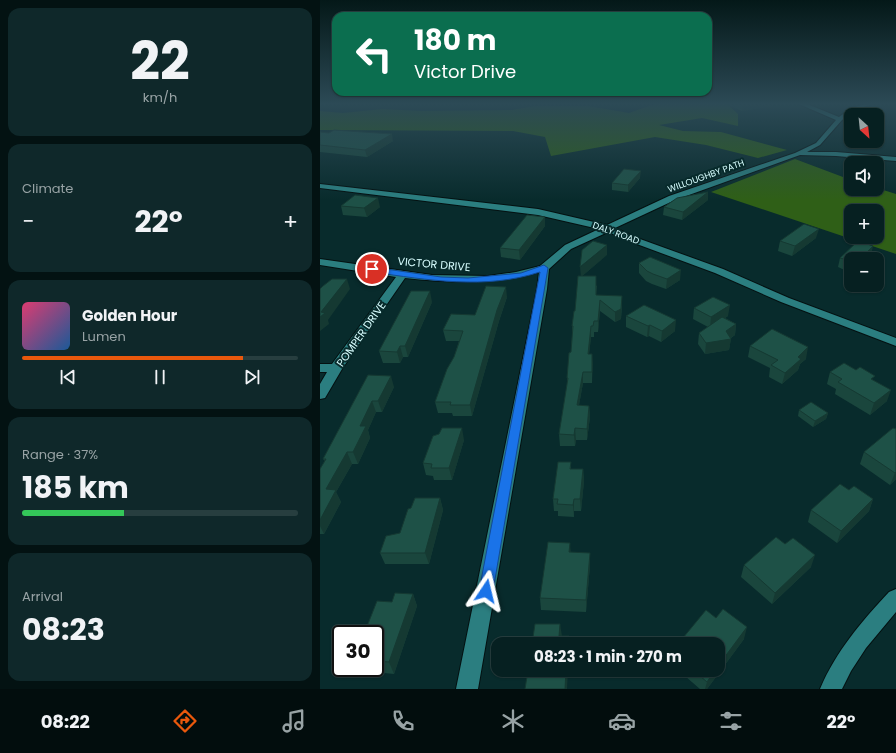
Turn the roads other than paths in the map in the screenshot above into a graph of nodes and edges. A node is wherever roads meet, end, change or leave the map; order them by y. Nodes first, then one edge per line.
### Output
1 (825, 136) edge
2 (797, 154) junction
3 (896, 160) edge
4 (320, 186) edge
5 (607, 228) junction
6 (320, 262) edge
7 (544, 268) junction
8 (403, 274) junction
9 (896, 342) edge
10 (320, 368) edge
11 (336, 368) junction
12 (320, 394) edge
13 (896, 598) edge
14 (467, 689) edge
15 (831, 689) edge

1 - 2 street, WILLOUGHBY PATH
2 - 3 street
2 - 5 street, WILLOUGHBY PATH
4 - 5 street, DALY ROAD
5 - 7 street, WILLOUGHBY PATH
5 - 9 street, DALY ROAD
6 - 8 street, VICTOR DRIVE
7 - 8 street, VICTOR DRIVE
7 - 14 street
8 - 11 street, POMPER DRIVE
10 - 11 street
11 - 12 street, POMPER DRIVE
13 - 15 street

